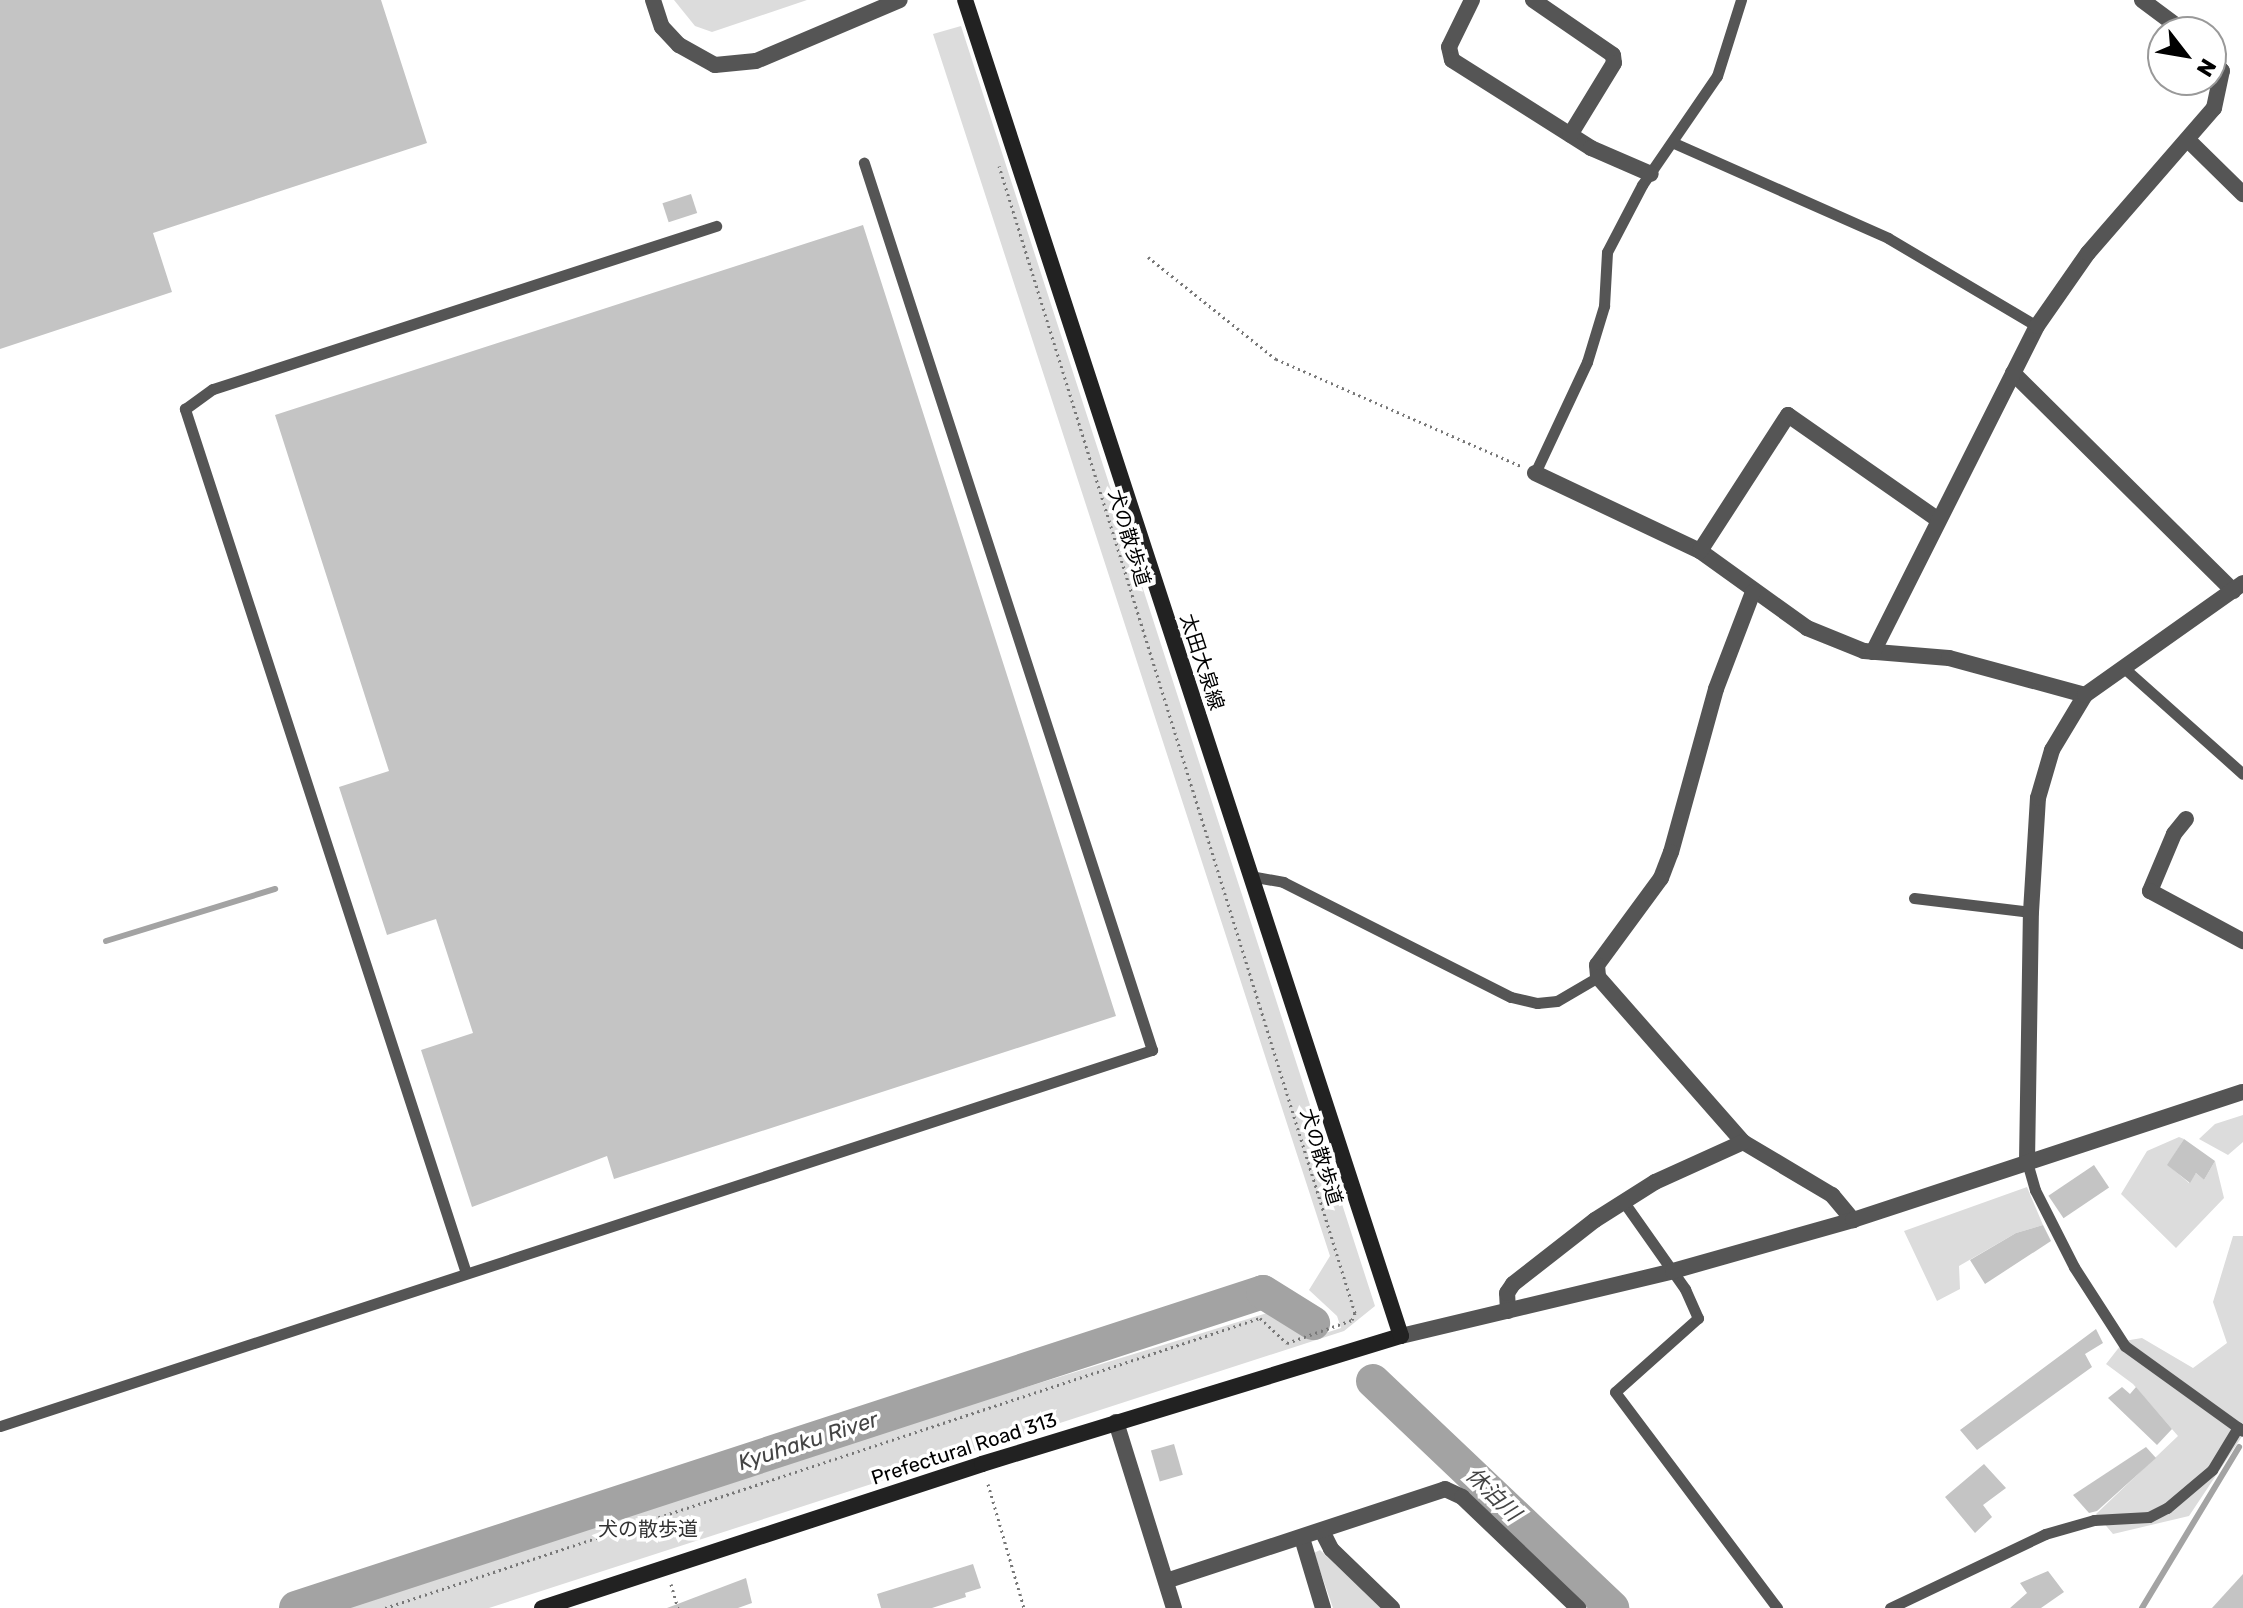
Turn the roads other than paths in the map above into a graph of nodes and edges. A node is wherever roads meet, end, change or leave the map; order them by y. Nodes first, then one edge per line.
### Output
1 (653, 0) edge
2 (900, 0) edge
3 (965, 0) edge
4 (1472, 0) edge
5 (1533, 0) edge
6 (1741, 0) edge
7 (2142, 0) edge
8 (2164, 16) edge
9 (2217, 96) edge
10 (1570, 135) junction
11 (2189, 141) junction
12 (1674, 143) junction
13 (864, 163) dead end
14 (1651, 174) junction
15 (2243, 194) edge
16 (716, 226) dead end
17 (2037, 326) junction
18 (2013, 373) junction
19 (1535, 473) joint
20 (1937, 519) junction
21 (1700, 551) junction
22 (2238, 587) edge
23 (1753, 592) junction
24 (1873, 652) junction
25 (2124, 668) junction
26 (2085, 695) junction
27 (2243, 774) edge
28 (2186, 819) dead end
29 (1250, 876) junction
30 (1914, 898) dead end
31 (2031, 912) junction
32 (2243, 941) edge
33 (1598, 977) junction
34 (2243, 1092) edge
35 (1743, 1142) junction
36 (2027, 1162) junction
37 (1623, 1201) junction
38 (1853, 1220) junction
39 (1673, 1271) junction
40 (466, 1273) junction
41 (1508, 1311) junction
42 (1401, 1336) junction
43 (1116, 1422) junction
44 (0, 1426) edge
45 (2240, 1429) edge
46 (1322, 1531) junction
47 (1302, 1538) junction
48 (1166, 1581) junction
49 (542, 1608) edge
50 (1174, 1608) edge
51 (1323, 1608) edge
52 (1392, 1608) edge
53 (1578, 1608) edge
54 (1777, 1608) edge
55 (1890, 1608) edge

1 - 2 street
3 - 29 main road, 太田大泉線
4 - 10 street
5 - 10 street
6 - 12 lane
7 - 8 street
9 - 11 street
10 - 14 street
11 - 15 street
11 - 17 street
12 - 14 lane
12 - 17 lane
13 - 40 lane
14 - 19 lane
16 - 40 lane
17 - 18 street
18 - 20 street
18 - 22 street
19 - 21 street
20 - 21 street
20 - 24 street
21 - 23 street
22 - 25 street
23 - 24 street
23 - 33 street
24 - 26 street
25 - 26 street
25 - 27 lane
26 - 31 street
28 - 32 street
29 - 33 lane
29 - 42 main road, 太田大泉線
30 - 31 lane
31 - 36 street
33 - 35 street
34 - 36 street
35 - 37 street
35 - 38 street
36 - 38 street
36 - 45 lane
37 - 39 lane
37 - 41 street
38 - 39 street
39 - 41 street
39 - 54 lane
40 - 44 lane
41 - 42 street
42 - 43 main road, Prefectural Road 313
43 - 48 street
43 - 49 main road, Prefectural Road 313
45 - 55 lane
46 - 47 street
46 - 52 street
46 - 53 street
47 - 48 street
47 - 51 street
48 - 50 street

